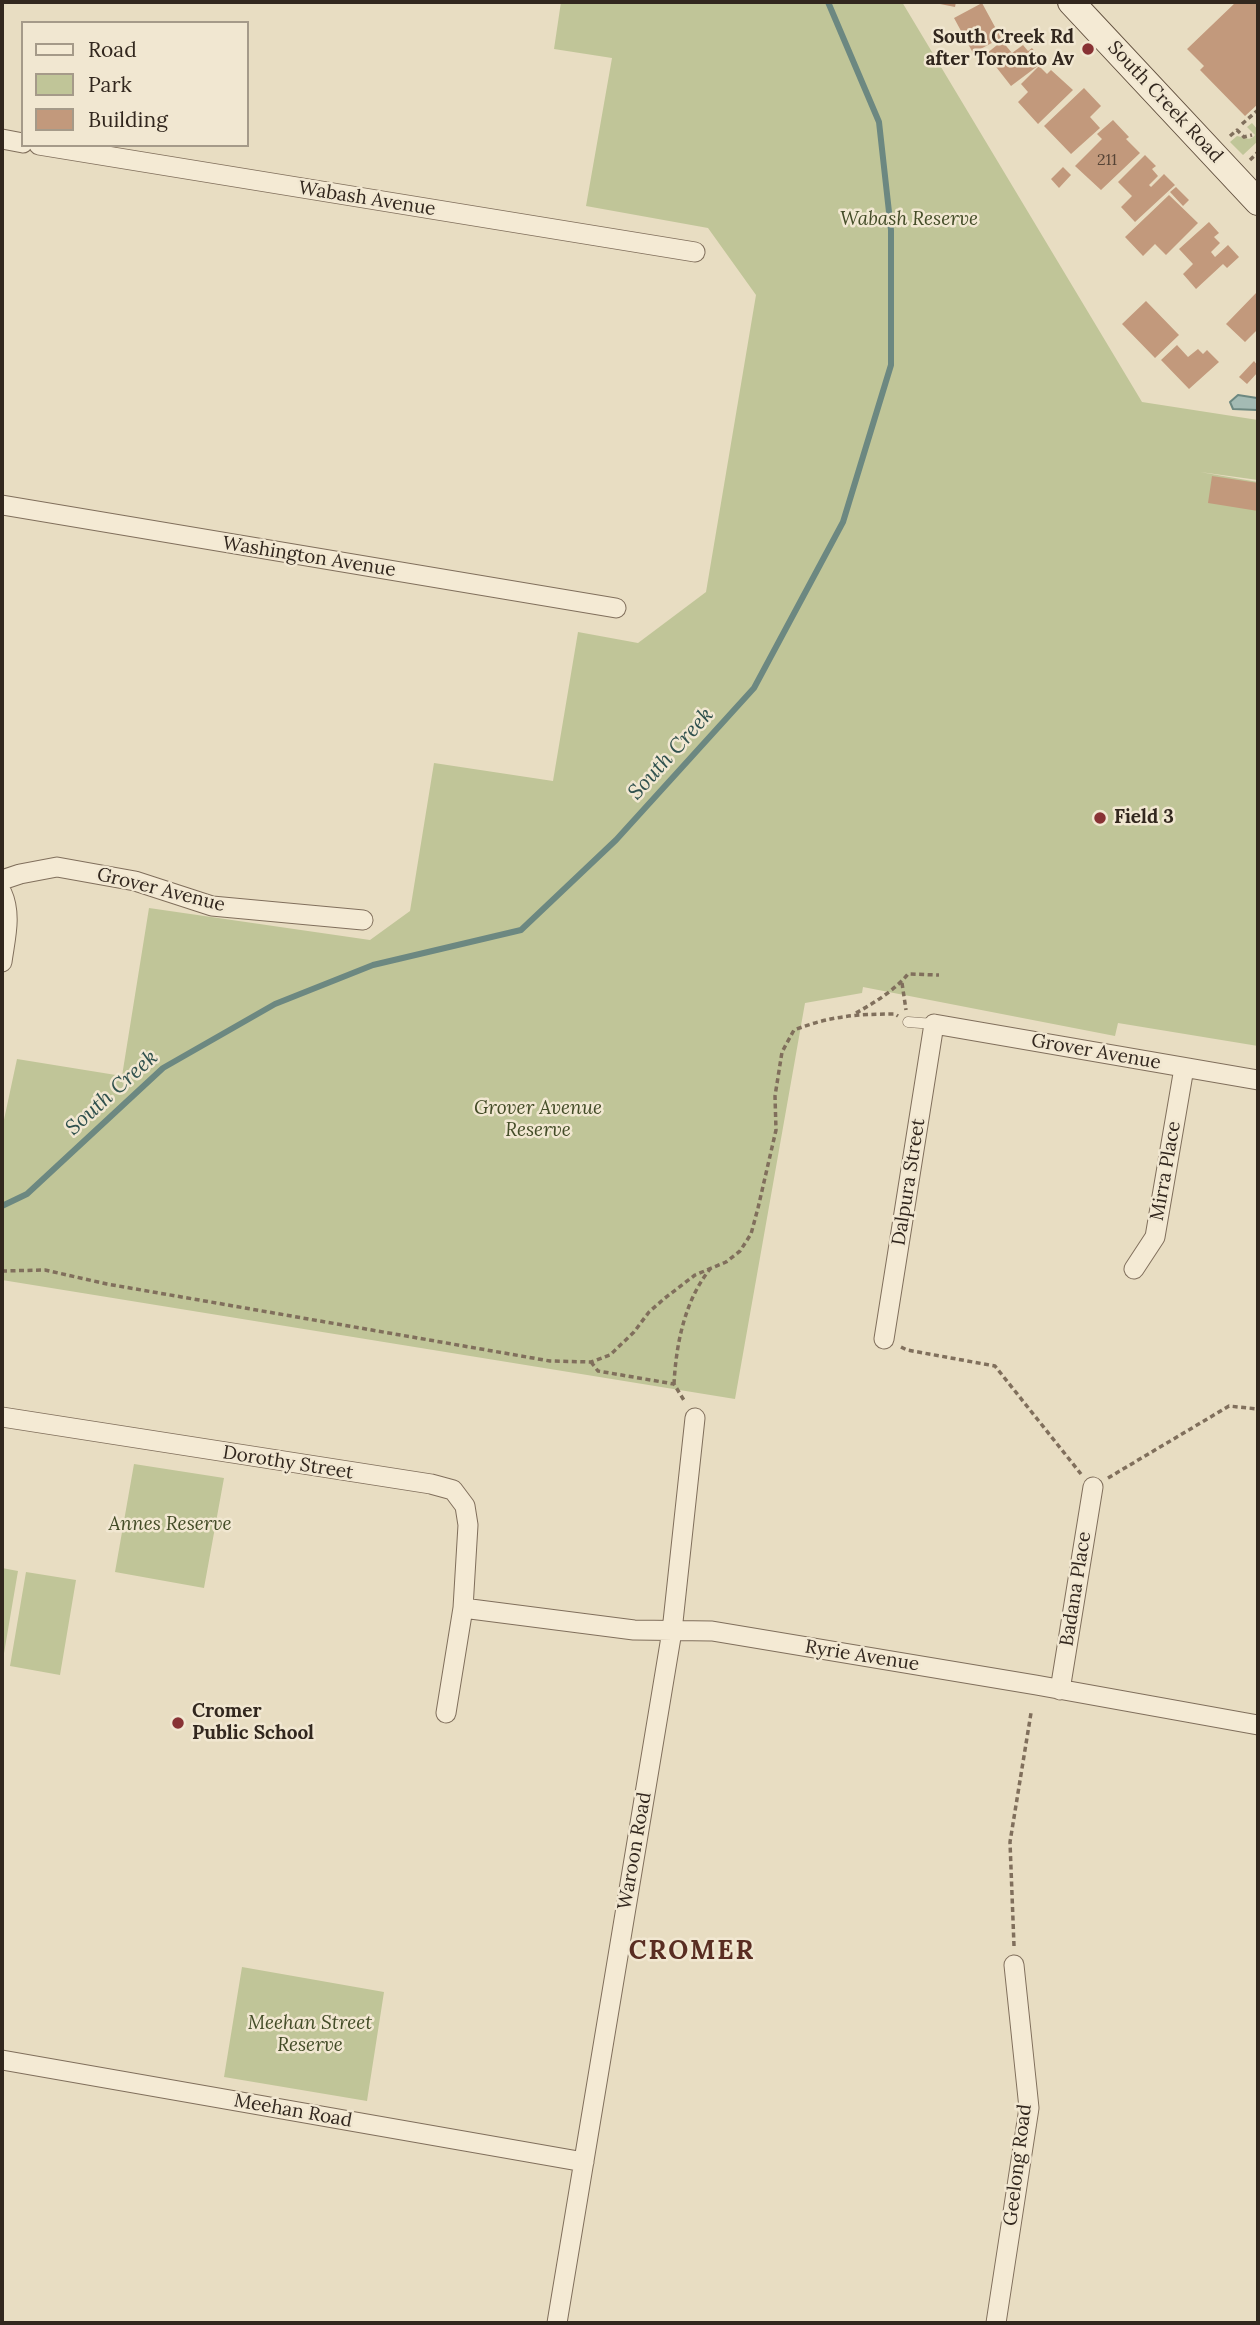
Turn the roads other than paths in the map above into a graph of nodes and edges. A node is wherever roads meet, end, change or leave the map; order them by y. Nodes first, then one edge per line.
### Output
1 (1071, 2) edge
2 (2, 139) edge
3 (21, 143) edge
4 (51, 147) edge
5 (1258, 202) edge
6 (695, 252) dead end
7 (2, 505) edge
8 (616, 608) dead end
9 (2, 880) edge
10 (2, 893) edge
11 (363, 920) dead end
12 (2, 962) edge
13 (908, 1022) road end
14 (934, 1024) junction
15 (1184, 1068) junction
16 (1258, 1080) edge
17 (1134, 1269) dead end
18 (884, 1339) road end
19 (2, 1417) edge
20 (695, 1418) road end
21 (1093, 1488) road end
22 (463, 1608) junction
23 (672, 1630) junction
24 (1060, 1690) junction
25 (446, 1713) dead end
26 (1258, 1725) edge
27 (1014, 1965) road end
28 (2, 2060) edge
29 (584, 2162) junction
30 (557, 2323) edge
31 (996, 2323) edge

1 - 5 street, South Creek Road
2 - 3 street
4 - 6 street, Wabash Avenue
7 - 8 street, Washington Avenue
9 - 11 street, Grover Avenue
10 - 12 street
13 - 14 lane
14 - 15 street, Grover Avenue
14 - 18 street, Dalpura Street
15 - 16 street, Grover Avenue
15 - 17 street, Mirra Place
19 - 22 street, Dorothy Street
20 - 23 street, Waroon Road
21 - 24 street, Badana Place
22 - 23 street, Ryrie Avenue
22 - 25 street, Dorothy Street
23 - 24 street, Ryrie Avenue
23 - 29 street, Waroon Road
24 - 26 street, Ryrie Avenue
27 - 31 street, Geelong Road
28 - 29 street, Meehan Road
29 - 30 street, Waroon Road

